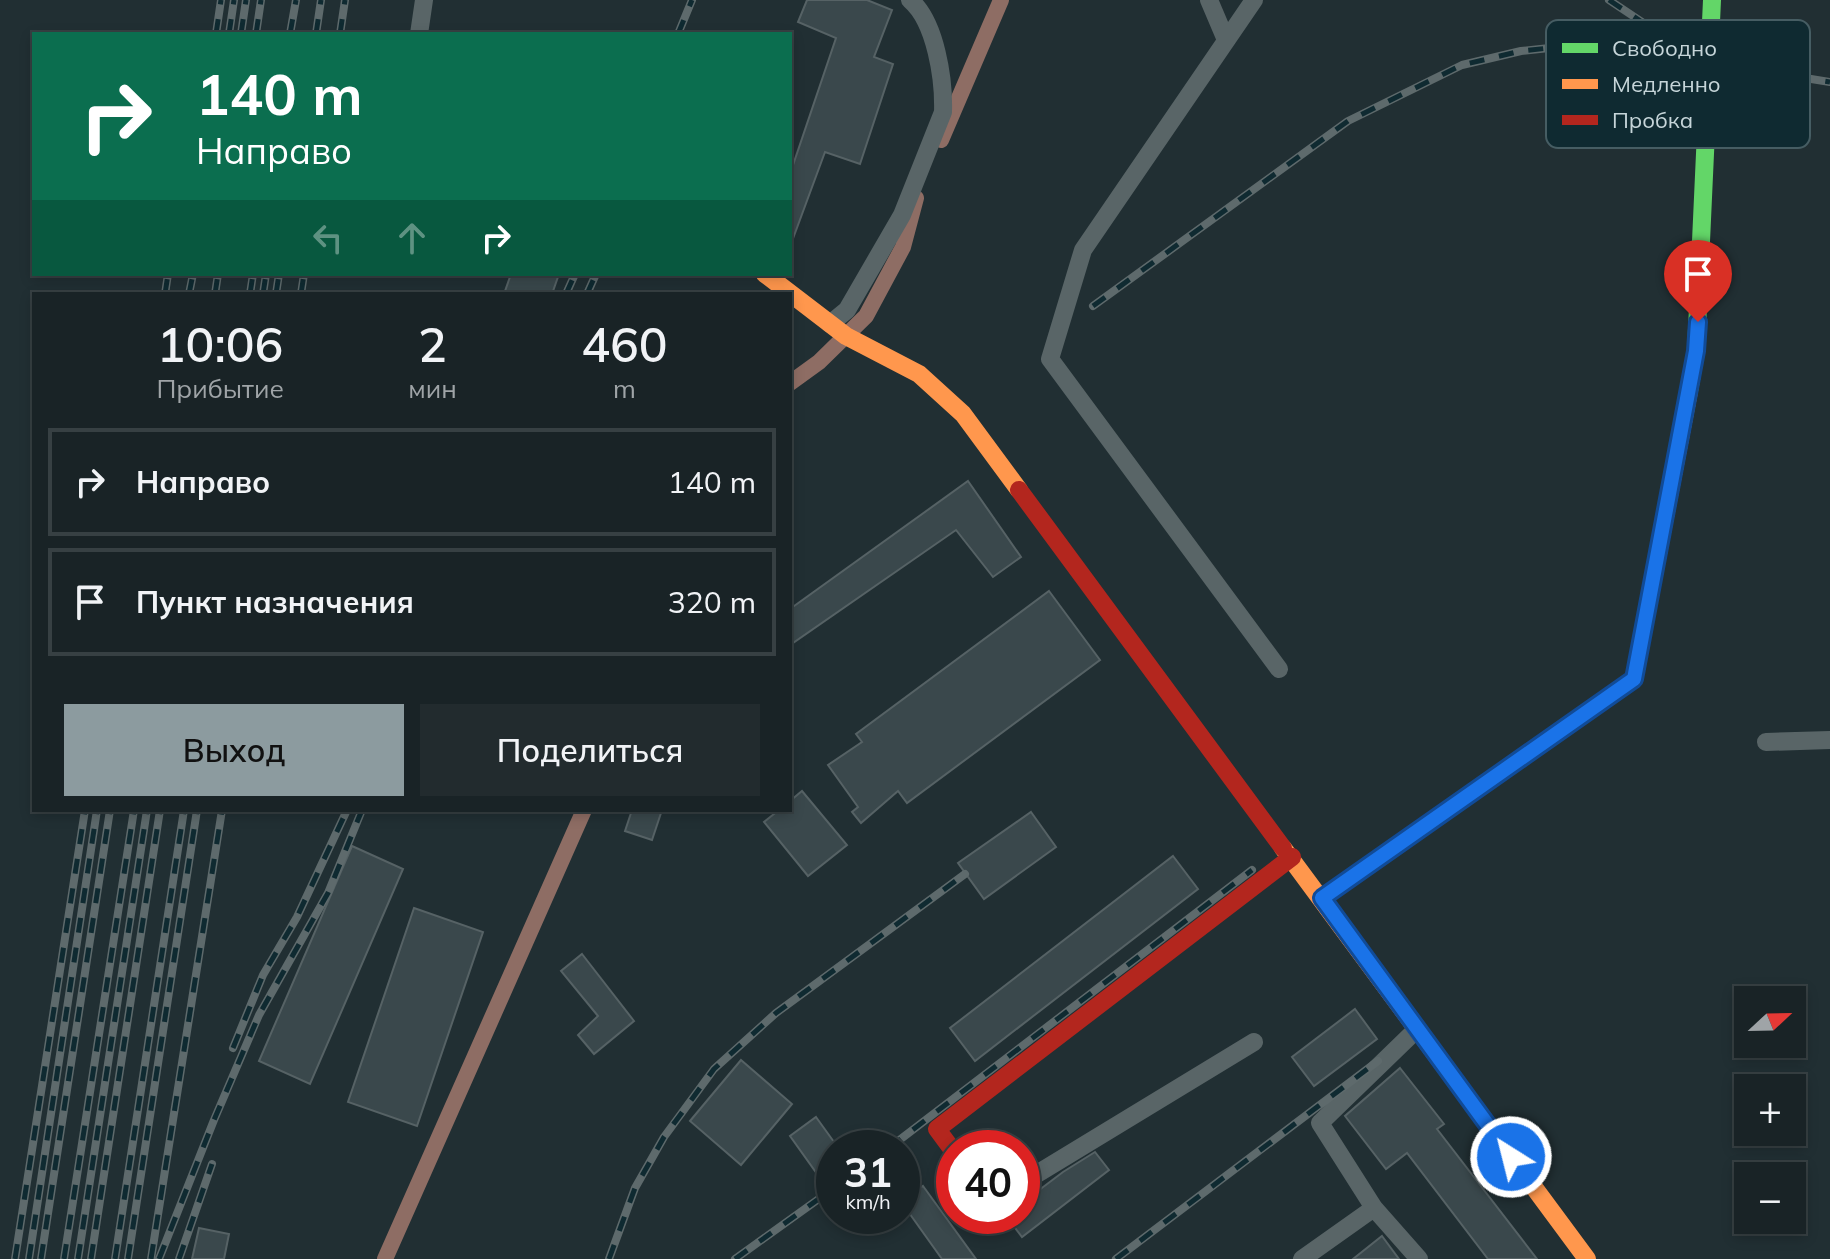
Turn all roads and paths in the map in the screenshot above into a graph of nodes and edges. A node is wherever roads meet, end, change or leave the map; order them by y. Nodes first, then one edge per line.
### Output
1 (424, 0) edge
2 (910, 0) edge
3 (1209, 0) edge
4 (1254, 0) edge
5 (1712, 0) edge
6 (1711, 20) edge
7 (419, 32) edge
8 (1226, 40) junction
9 (1705, 148) edge
10 (768, 276) edge
11 (788, 292) edge
12 (792, 295) edge
13 (830, 324) junction
14 (1279, 669) dead end
15 (1830, 740) edge
16 (1766, 742) dead end
17 (1292, 857) junction
18 (1322, 898) junction
19 (1417, 1029) junction
20 (1254, 1042) dead end
21 (938, 1130) edge
22 (1040, 1172) edge
23 (1374, 1208) junction
24 (1302, 1259) edge
25 (1419, 1259) edge
26 (1587, 1259) edge

1 - 7 street
2 - 13 street
3 - 8 street
4 - 8 street
5 - 6 street
8 - 14 street
9 - 18 street
10 - 11 street
12 - 13 street
13 - 17 street
15 - 16 street
17 - 18 street
17 - 21 street
18 - 19 street
19 - 23 street
19 - 26 street
20 - 22 street
23 - 24 street
23 - 25 street

